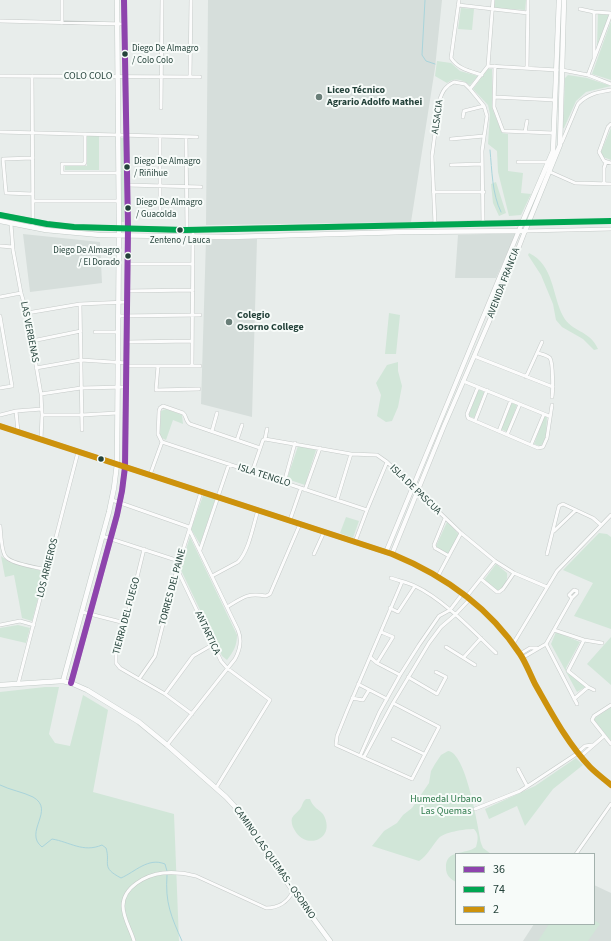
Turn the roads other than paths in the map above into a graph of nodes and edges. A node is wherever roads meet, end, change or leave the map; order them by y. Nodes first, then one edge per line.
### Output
1 (62, 0) edge
2 (117, 0) edge
3 (124, 0) edge
4 (162, 0) edge
5 (191, 0) edge
6 (459, 0) edge
7 (493, 0) edge
8 (528, 0) edge
9 (559, 0) edge
10 (564, 0) edge
11 (458, 5) junction
12 (580, 8) dead end
13 (492, 9) junction
14 (594, 12) junction
15 (528, 13) junction
16 (611, 14) edge
17 (0, 21) edge
18 (62, 23) junction
19 (117, 24) junction
20 (124, 24) junction
21 (594, 60) junction
22 (488, 66) junction
23 (495, 66) junction
24 (527, 68) junction
25 (556, 70) junction
26 (562, 70) junction
27 (482, 75) junction
28 (588, 75) junction
29 (0, 76) edge
30 (32, 76) junction
31 (118, 77) junction
32 (125, 77) junction
33 (162, 77) junction
34 (190, 77) junction
35 (200, 77) dead end
36 (611, 84) edge
37 (470, 89) junction
38 (611, 90) edge
39 (118, 94) junction
40 (125, 94) junction
41 (495, 97) junction
42 (555, 100) junction
43 (484, 106) junction
44 (161, 108) dead end
45 (561, 114) junction
46 (554, 115) junction
47 (462, 117) dead end
48 (527, 121) dead end
49 (611, 124) edge
50 (0, 132) edge
51 (526, 132) junction
52 (33, 133) junction
53 (554, 133) junction
54 (85, 134) junction
55 (118, 135) junction
56 (126, 136) junction
57 (160, 136) junction
58 (484, 136) junction
59 (186, 137) junction
60 (196, 138) dead end
61 (451, 139) dead end
62 (560, 145) junction
63 (33, 158) junction
64 (518, 162) dead end
65 (548, 162) junction
66 (606, 162) junction
67 (611, 163) edge
68 (482, 164) junction
69 (451, 165) dead end
70 (547, 170) junction
71 (119, 173) junction
72 (604, 184) junction
73 (611, 184) edge
74 (127, 185) junction
75 (160, 186) junction
76 (186, 186) junction
77 (201, 187) dead end
78 (433, 192) junction
79 (484, 192) junction
80 (34, 194) junction
81 (34, 201) junction
82 (119, 201) junction
83 (0, 215) edge
84 (160, 215) dead end
85 (0, 221) edge
86 (33, 221) junction
87 (611, 221) edge
88 (529, 222) junction
89 (483, 223) junction
90 (522, 223) junction
91 (11, 224) junction
92 (434, 224) junction
93 (416, 225) junction
94 (33, 228) junction
95 (295, 228) junction
96 (119, 229) junction
97 (128, 229) junction
98 (611, 229) edge
99 (187, 230) junction
100 (193, 230) junction
101 (230, 230) junction
102 (519, 231) junction
103 (525, 231) junction
104 (414, 232) junction
105 (295, 234) junction
106 (119, 235) junction
107 (128, 236) junction
108 (193, 236) junction
109 (230, 237) junction
110 (0, 246) edge
111 (13, 246) junction
112 (127, 264) junction
113 (193, 264) junction
114 (193, 290) junction
115 (127, 291) junction
116 (22, 293) junction
117 (0, 297) edge
118 (119, 302) junction
119 (127, 302) junction
120 (80, 304) junction
121 (27, 313) junction
122 (192, 315) junction
123 (200, 315) dead end
124 (0, 316) edge
125 (118, 316) junction
126 (127, 316) junction
127 (81, 331) junction
128 (95, 332) dead end
129 (118, 332) junction
130 (32, 341) junction
131 (192, 341) junction
132 (127, 342) junction
133 (542, 342) dead end
134 (5, 346) junction
135 (0, 347) edge
136 (468, 353) junction
137 (538, 353) junction
138 (474, 356) junction
139 (81, 360) junction
140 (118, 362) junction
141 (127, 365) junction
142 (158, 366) junction
143 (192, 366) junction
144 (200, 366) dead end
145 (36, 368) junction
146 (526, 377) junction
147 (463, 381) junction
148 (454, 386) junction
149 (478, 386) junction
150 (118, 387) junction
151 (126, 387) junction
152 (553, 387) junction
153 (0, 388) edge
154 (81, 388) junction
155 (460, 388) junction
156 (198, 389) dead end
157 (487, 390) junction
158 (41, 394) junction
159 (552, 397) dead end
160 (511, 400) junction
161 (520, 404) junction
162 (552, 405) dead end
163 (42, 409) junction
164 (16, 411) junction
165 (117, 413) junction
166 (217, 413) dead end
167 (544, 414) junction
168 (0, 415) edge
169 (42, 415) junction
170 (82, 415) junction
171 (549, 416) junction
172 (475, 421) junction
173 (242, 424) dead end
174 (441, 425) junction
175 (0, 426) edge
176 (267, 429) dead end
177 (82, 430) dead end
178 (212, 431) junction
179 (499, 431) junction
180 (18, 432) junction
181 (507, 435) junction
182 (265, 439) junction
183 (41, 440) junction
184 (237, 440) junction
185 (162, 442) junction
186 (295, 443) junction
187 (531, 445) junction
188 (260, 448) junction
189 (320, 448) junction
190 (78, 452) junction
191 (351, 454) junction
192 (425, 459) junction
193 (430, 461) junction
194 (387, 462) junction
195 (117, 464) junction
196 (229, 464) junction
197 (125, 467) junction
198 (252, 472) junction
199 (150, 475) junction
200 (284, 482) junction
201 (413, 487) junction
202 (303, 489) junction
203 (201, 492) junction
204 (418, 492) junction
205 (217, 497) junction
206 (112, 500) junction
207 (336, 500) junction
208 (120, 503) junction
209 (258, 510) junction
210 (366, 510) junction
211 (576, 510) junction
212 (611, 515) edge
213 (445, 518) junction
214 (290, 520) junction
215 (300, 524) junction
216 (601, 525) junction
217 (0, 526) edge
218 (189, 528) junction
219 (324, 532) junction
220 (553, 532) junction
221 (461, 533) junction
222 (102, 536) junction
223 (111, 538) junction
224 (355, 542) junction
225 (144, 549) junction
226 (200, 550) junction
227 (386, 552) junction
228 (314, 554) dead end
229 (392, 554) junction
230 (547, 554) dead end
231 (449, 556) junction
232 (179, 561) junction
233 (495, 561) junction
234 (177, 569) junction
235 (48, 570) junction
236 (514, 573) junction
237 (212, 576) junction
238 (438, 576) junction
239 (391, 578) dead end
240 (481, 579) junction
241 (402, 582) junction
242 (415, 586) junction
243 (547, 587) junction
244 (463, 593) junction
245 (468, 598) junction
246 (572, 598) dead end
247 (226, 607) junction
248 (390, 608) junction
249 (450, 610) junction
250 (82, 612) junction
251 (90, 615) junction
252 (455, 615) junction
253 (125, 623) junction
254 (0, 625) edge
255 (34, 625) junction
256 (554, 630) junction
257 (381, 632) junction
258 (481, 638) junction
259 (584, 640) junction
260 (602, 643) dead end
261 (513, 644) junction
262 (546, 644) junction
263 (212, 645) junction
264 (446, 646) dead end
265 (539, 648) junction
266 (496, 653) dead end
267 (520, 654) junction
268 (370, 657) junction
269 (464, 657) junction
270 (522, 658) junction
271 (377, 662) junction
272 (475, 665) dead end
273 (227, 668) junction
274 (436, 672) dead end
275 (400, 675) junction
276 (408, 677) junction
277 (139, 678) junction
278 (62, 681) junction
279 (71, 683) junction
280 (18, 684) junction
281 (358, 684) junction
282 (0, 685) edge
283 (588, 687) junction
284 (369, 690) junction
285 (594, 690) dead end
286 (164, 694) junction
287 (352, 698) junction
288 (387, 699) junction
289 (574, 699) junction
290 (392, 703) junction
291 (577, 704) dead end
292 (611, 706) edge
293 (192, 714) junction
294 (604, 736) junction
295 (393, 739) dead end
296 (611, 744) edge
297 (167, 745) junction
298 (592, 745) junction
299 (578, 752) junction
300 (424, 754) junction
301 (360, 756) junction
302 (581, 756) junction
303 (364, 758) junction
304 (518, 769) dead end
305 (611, 785) edge
306 (527, 786) junction
307 (216, 788) junction
308 (611, 804) edge
309 (475, 809) dead end
310 (577, 853) edge
311 (293, 891) junction
312 (134, 941) edge
313 (330, 941) edge

1 - 18 street
2 - 19 main road
3 - 20 main road
4 - 33 street
5 - 34 street
6 - 11 street
7 - 13 street
8 - 15 street
9 - 25 main road, AVENIDA FRANCIA
10 - 26 main road, AVENIDA FRANCIA
11 - 13 street
11 - 27 street
12 - 14 street
13 - 15 street
13 - 22 street
14 - 16 street
14 - 21 street
15 - 24 street
16 - 21 street
17 - 18 street
18 - 19 street
19 - 20 street
19 - 31 main road
20 - 32 main road
21 - 28 street
22 - 23 street
22 - 27 street
23 - 24 street
23 - 41 street
24 - 25 street
25 - 26 street
25 - 42 main road, AVENIDA FRANCIA
26 - 28 street
26 - 45 main road, AVENIDA FRANCIA
27 - 37 street
28 - 36 street
29 - 30 street, COLO COLO
30 - 31 street, COLO COLO
30 - 52 street
31 - 32 street, COLO COLO
31 - 39 main road
32 - 33 street, COLO COLO
32 - 40 main road
33 - 34 street, COLO COLO
33 - 44 street
34 - 35 street, COLO COLO
37 - 43 street
37 - 78 street, ALSACIA
38 - 62 street
39 - 40 main road
39 - 55 main road
40 - 56 main road
41 - 42 street
41 - 51 street
42 - 46 main road, AVENIDA FRANCIA
43 - 47 street
43 - 58 street
45 - 46 main road
45 - 62 main road, AVENIDA FRANCIA
46 - 53 main road, AVENIDA FRANCIA
48 - 51 street
49 - 66 street
50 - 52 street
51 - 53 street
52 - 54 street
52 - 63 street
53 - 65 main road, AVENIDA FRANCIA
54 - 55 street
54 - 71 street
55 - 56 street
55 - 71 main road
56 - 57 street
56 - 74 main road
57 - 59 street
57 - 75 street
58 - 61 street
58 - 68 street
59 - 60 street
59 - 76 street
62 - 70 main road, AVENIDA FRANCIA
63 - 80 street
63 - 80 street
64 - 65 street
65 - 70 main road, AVENIDA FRANCIA
66 - 67 street
66 - 72 street
68 - 69 street
68 - 79 street
70 - 72 street
70 - 88 main road, AVENIDA FRANCIA
70 - 90 main road, AVENIDA FRANCIA
71 - 82 main road
72 - 73 street
74 - 75 street
74 - 97 main road
75 - 76 street
75 - 84 street
76 - 77 street
76 - 99 street
78 - 79 street
78 - 92 street, ALSACIA
79 - 89 street
80 - 81 street
81 - 82 street
81 - 86 street
82 - 96 main road
83 - 86 main road
85 - 91 main road
86 - 94 street
86 - 96 main road
87 - 88 street
88 - 90 main road
88 - 103 main road, AVENIDA FRANCIA
89 - 90 main road
89 - 92 main road
90 - 102 street, AVENIDA FRANCIA
91 - 94 main road
91 - 111 street, LAS VERBENAS
92 - 93 main road
93 - 95 main road
93 - 104 main road
94 - 106 main road
95 - 101 main road
95 - 105 main road
96 - 97 main road
96 - 106 main road
97 - 99 main road
97 - 107 main road
98 - 103 street
99 - 100 main road
100 - 101 main road
100 - 108 street
101 - 109 main road
102 - 103 main road
102 - 104 main road
102 - 136 street, AVENIDA FRANCIA
103 - 138 street, AVENIDA FRANCIA
104 - 105 main road
105 - 109 main road
106 - 107 main road
106 - 118 main road
107 - 108 main road
107 - 112 main road
108 - 109 main road
108 - 113 street
110 - 111 street
111 - 116 street, LAS VERBENAS
112 - 113 street
112 - 115 main road
113 - 114 street
114 - 115 street
114 - 122 street
115 - 119 main road
116 - 117 street
116 - 121 street, LAS VERBENAS
118 - 119 street
118 - 120 street
118 - 125 main road
119 - 126 main road
120 - 121 street
120 - 127 street
121 - 130 street, LAS VERBENAS
122 - 123 street
122 - 126 street
122 - 131 street
124 - 134 street
125 - 126 street
125 - 129 main road
126 - 132 main road
127 - 130 street
127 - 139 street
128 - 129 street
129 - 140 main road
130 - 145 street, LAS VERBENAS
131 - 132 street
131 - 143 street
132 - 141 main road
133 - 137 street
134 - 135 street
134 - 153 street
136 - 138 street
136 - 148 street, AVENIDA FRANCIA
137 - 146 street
137 - 152 street
138 - 146 street
138 - 147 street, AVENIDA FRANCIA
139 - 140 street
139 - 145 street
139 - 154 street
140 - 141 street
140 - 150 main road
141 - 142 street
141 - 151 main road
142 - 143 street
142 - 156 street
143 - 144 street
145 - 158 street, LAS VERBENAS
146 - 152 street
147 - 149 street
147 - 155 street, AVENIDA FRANCIA
148 - 155 street
148 - 174 street, AVENIDA FRANCIA
149 - 157 street
149 - 172 street
150 - 151 street
150 - 154 street
150 - 165 main road
151 - 197 main road
152 - 159 street
154 - 158 street
154 - 170 street
155 - 174 street, AVENIDA FRANCIA
157 - 160 street
157 - 172 street
158 - 163 street, LAS VERBENAS
160 - 161 street
160 - 179 street
161 - 167 street
161 - 181 street
162 - 171 street
163 - 164 street
163 - 169 street, LAS VERBENAS
164 - 168 street
164 - 180 street
165 - 170 street
165 - 195 main road
166 - 178 street
167 - 171 street
167 - 187 street
169 - 170 street
169 - 183 street, LAS VERBENAS
170 - 177 street
171 - 187 street
172 - 179 street
173 - 184 street
174 - 192 street, AVENIDA FRANCIA
174 - 193 street, AVENIDA FRANCIA
175 - 180 street
176 - 182 street
178 - 184 street
178 - 185 street
179 - 181 street
180 - 183 street
181 - 187 street
182 - 186 street, ISLA DE PASCUA
182 - 188 street
183 - 190 street
184 - 188 street
185 - 196 street, ISLA TENGLO
185 - 199 street
186 - 189 street, ISLA DE PASCUA
186 - 200 street
188 - 198 street
189 - 191 street, ISLA DE PASCUA
189 - 202 street
190 - 195 street
190 - 235 street, LOS ARRIEROS
191 - 194 street, ISLA DE PASCUA
191 - 207 street
192 - 193 street
192 - 201 street, AVENIDA FRANCIA
193 - 204 street, AVENIDA FRANCIA
194 - 201 street, ISLA DE PASCUA
194 - 210 street
195 - 197 street
195 - 206 main road
196 - 198 street, ISLA TENGLO
196 - 205 street
197 - 199 street
197 - 208 main road
198 - 200 street, ISLA TENGLO
199 - 203 street
200 - 202 street, ISLA TENGLO
201 - 204 street, ISLA DE PASCUA
201 - 227 street, AVENIDA FRANCIA
202 - 207 street, ISLA TENGLO
202 - 214 street
203 - 205 street
203 - 218 street, TORRES DEL PAINE
204 - 213 street, ISLA DE PASCUA
204 - 229 street, AVENIDA FRANCIA
205 - 209 street
205 - 226 street
206 - 208 street
206 - 222 main road
207 - 210 street, ISLA TENGLO
208 - 218 street
208 - 223 main road
209 - 214 street
209 - 237 street
210 - 224 street
211 - 216 street
211 - 220 street
211 - 220 street
212 - 216 street
213 - 221 street, ISLA DE PASCUA
213 - 231 street
214 - 215 street
215 - 219 street
215 - 247 street
216 - 243 street
217 - 235 street
218 - 226 street
218 - 232 street, TORRES DEL PAINE
219 - 224 street
219 - 228 street
220 - 230 street
221 - 231 street
221 - 233 street, ISLA DE PASCUA
222 - 223 street
222 - 250 main road
223 - 225 street
223 - 251 main road
224 - 227 street
225 - 232 street
225 - 253 street, TIERRA DEL FUEGO
226 - 237 street
227 - 229 street
229 - 238 street
231 - 238 street
232 - 234 street, TORRES DEL PAINE
233 - 236 street, ISLA DE PASCUA
233 - 240 street
234 - 263 street, ANTARTICA
234 - 277 street, TORRES DEL PAINE
235 - 255 street, LOS ARRIEROS
236 - 240 street
236 - 243 street, ISLA DE PASCUA
237 - 247 street
238 - 244 street
239 - 241 street
240 - 245 street
241 - 242 street
241 - 248 street
242 - 248 street
242 - 249 street
243 - 261 street
244 - 245 street
244 - 249 street
245 - 252 street
245 - 261 street
246 - 256 street
247 - 273 street
248 - 257 street
249 - 252 street
249 - 275 street
250 - 251 street
250 - 278 main road
251 - 253 street
251 - 279 main road
252 - 258 street
252 - 276 street
253 - 277 street, TIERRA DEL FUEGO
254 - 255 street
255 - 280 street, LOS ARRIEROS
256 - 259 street
256 - 262 street
257 - 268 street
257 - 271 street
258 - 266 street
258 - 269 street
259 - 260 street
259 - 283 street
261 - 267 street
262 - 265 street
262 - 289 street
263 - 273 street, ANTARTICA
263 - 286 street
264 - 269 street
265 - 267 street
265 - 270 street
267 - 270 street
268 - 271 street
268 - 281 street
269 - 272 street
270 - 299 street
271 - 275 street
273 - 293 street
273 - 307 street, ANTARTICA
274 - 276 street
275 - 288 street
276 - 290 street
277 - 286 street, TIERRA DEL FUEGO
278 - 279 main road, CAMINO LAS QUEMAS - OSORNO
278 - 280 main road, CAMINO LAS QUEMAS - OSORNO
279 - 297 main road, CAMINO LAS QUEMAS - OSORNO
280 - 282 main road, CAMINO LAS QUEMAS - OSORNO
281 - 284 street
281 - 287 street
283 - 285 street
283 - 289 street
284 - 287 street
284 - 288 street
286 - 293 street, TIERRA DEL FUEGO
287 - 301 street
288 - 301 street
289 - 291 street
290 - 300 street
290 - 303 street
292 - 294 street
293 - 297 street
294 - 296 street
294 - 298 street
295 - 300 street
297 - 307 main road, CAMINO LAS QUEMAS - OSORNO
298 - 299 street
298 - 302 street
299 - 302 street
299 - 306 street
300 - 303 street
301 - 303 street
302 - 305 street
304 - 306 street
306 - 309 street
307 - 311 main road, CAMINO LAS QUEMAS - OSORNO
308 - 310 street
311 - 312 street
311 - 313 main road, CAMINO LAS QUEMAS - OSORNO

